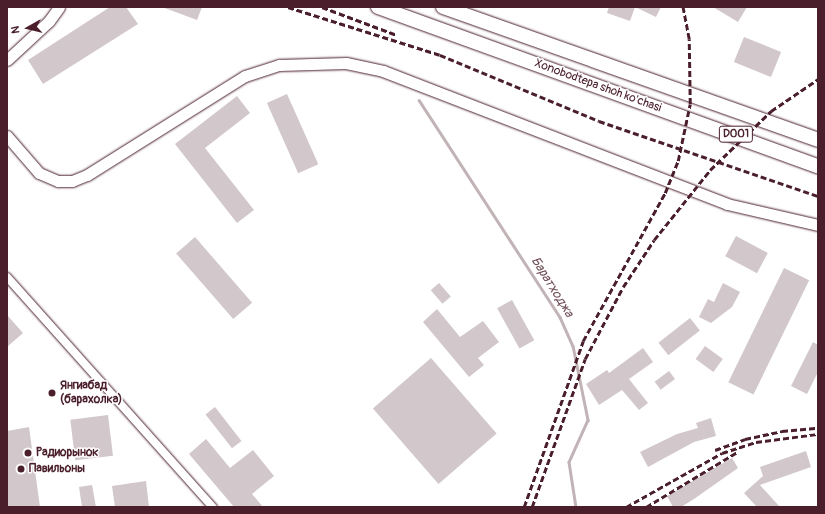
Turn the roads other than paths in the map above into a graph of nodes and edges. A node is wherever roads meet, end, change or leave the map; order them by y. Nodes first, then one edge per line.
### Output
1 (59, 7) edge
2 (378, 7) edge
3 (443, 7) edge
4 (7, 60) edge
5 (661, 83) junction
6 (653, 105) junction
7 (778, 124) junction
8 (7, 136) edge
9 (818, 140) edge
10 (770, 146) junction
11 (818, 166) edge
12 (818, 225) edge
13 (7, 277) edge
14 (213, 507) edge

1 - 4 street
2 - 6 highway, Xonobodtepa shoh ko'chasi / D001
3 - 5 highway, Xonobodtepa shoh ko'chasi / D001
5 - 6 highway
5 - 7 highway, Xonobodtepa shoh ko'chasi / D001
6 - 10 highway, Xonobodtepa shoh ko'chasi / D001
7 - 9 highway, Xonobodtepa shoh ko'chasi / D001
7 - 10 highway
8 - 12 street
10 - 11 highway, Xonobodtepa shoh ko'chasi / D001
13 - 14 street

